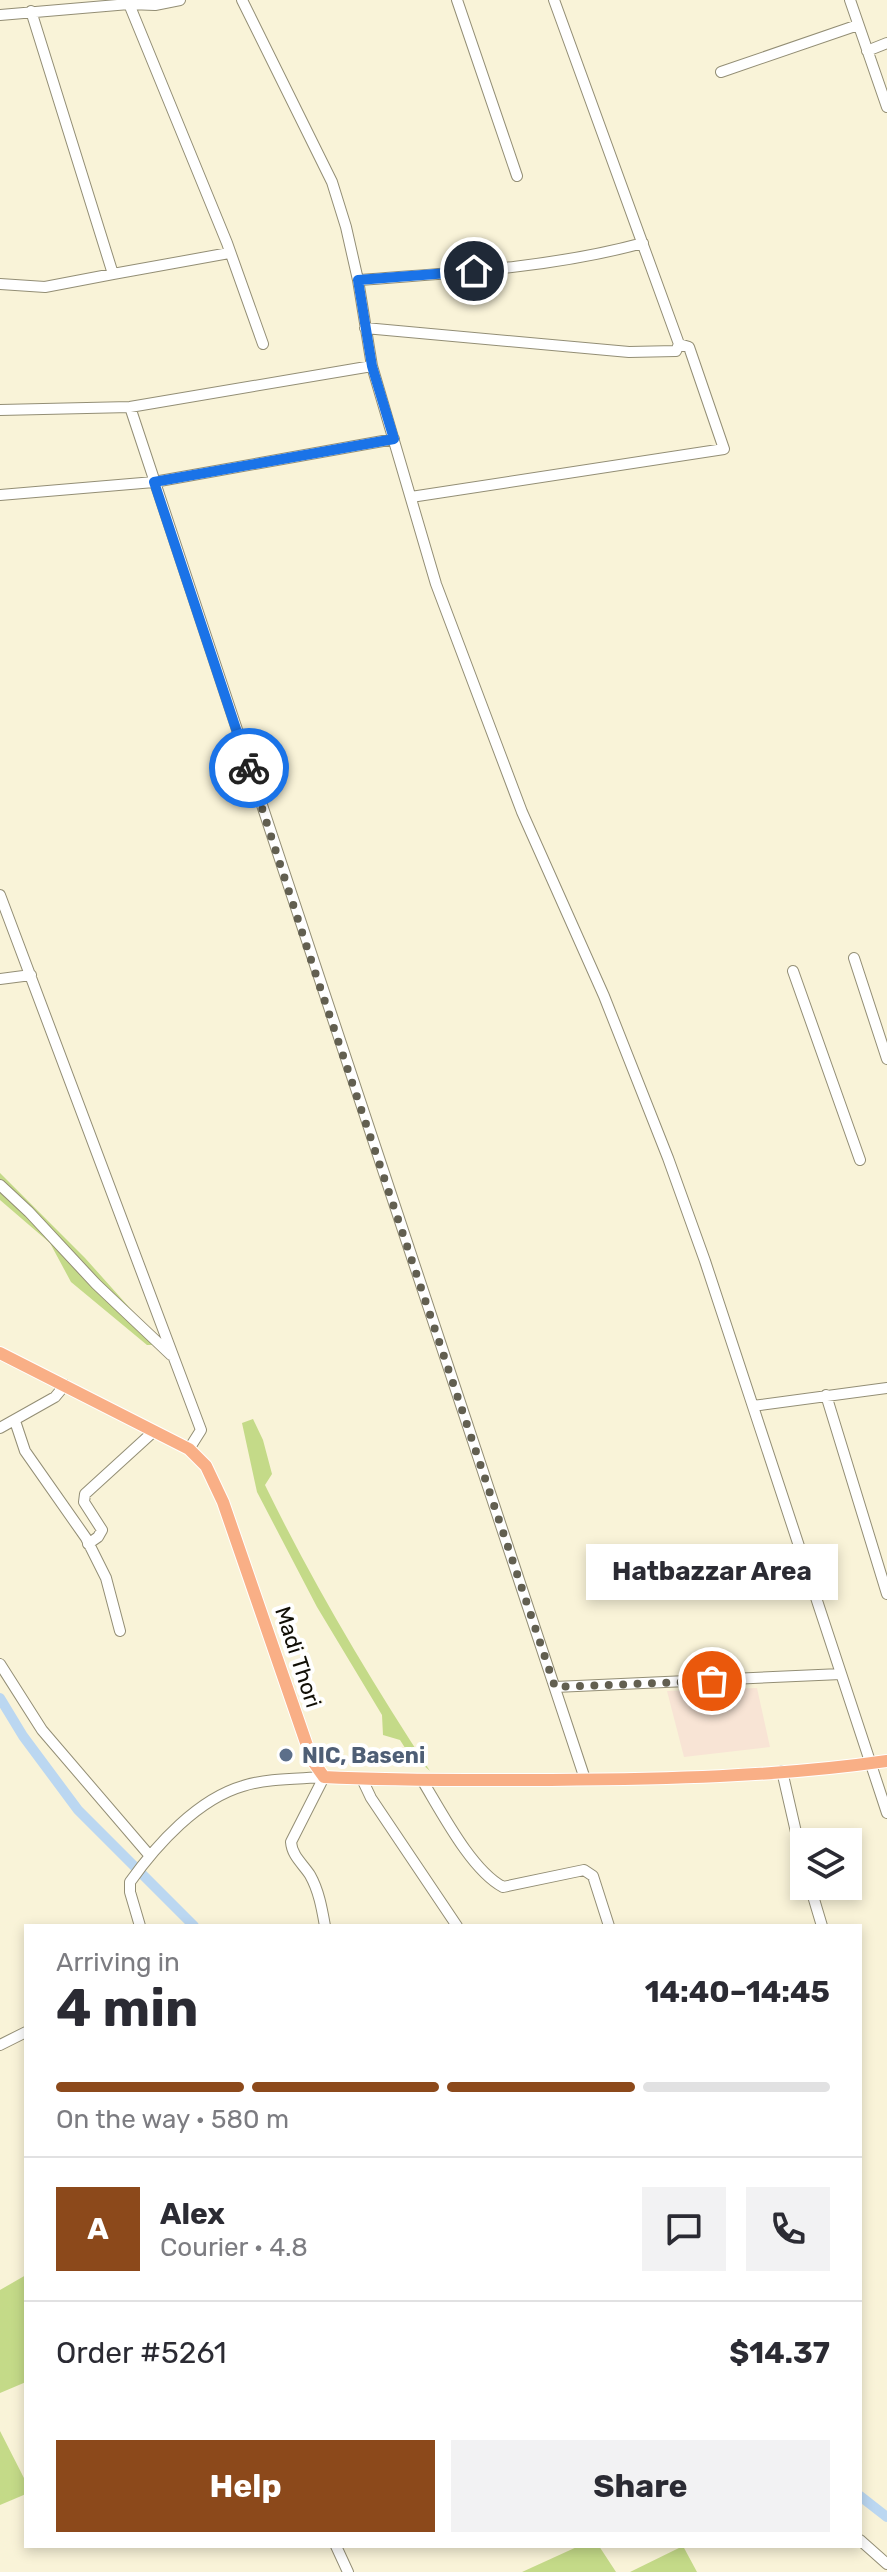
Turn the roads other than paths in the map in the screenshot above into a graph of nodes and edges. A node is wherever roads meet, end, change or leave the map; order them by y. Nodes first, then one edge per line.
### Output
1 (180, 0) edge
2 (242, 0) edge
3 (457, 0) edge
4 (554, 0) edge
5 (850, 0) edge
6 (129, 4) junction
7 (31, 11) junction
8 (1, 13) edge
9 (858, 25) junction
10 (887, 43) edge
11 (867, 51) junction
12 (721, 72) dead end
13 (887, 107) edge
14 (517, 176) dead end
15 (643, 243) junction
16 (229, 253) junction
17 (113, 274) junction
18 (358, 280) junction
19 (0, 284) edge
20 (365, 328) junction
21 (263, 344) dead end
22 (679, 344) junction
23 (372, 366) junction
24 (130, 407) junction
25 (0, 410) edge
26 (394, 439) junction
27 (154, 482) junction
28 (0, 495) edge
29 (411, 497) junction
30 (0, 895) edge
31 (854, 958) dead end
32 (793, 971) dead end
33 (31, 975) junction
34 (0, 979) edge
35 (887, 1059) edge
36 (860, 1160) dead end
37 (0, 1185) edge
38 (0, 1353) edge
39 (175, 1358) junction
40 (65, 1385) junction
41 (887, 1388) edge
42 (826, 1395) junction
43 (753, 1406) junction
44 (15, 1421) junction
45 (0, 1428) edge
46 (153, 1432) junction
47 (189, 1449) junction
48 (88, 1544) junction
49 (887, 1594) edge
50 (120, 1631) dead end
51 (0, 1664) edge
52 (841, 1674) junction
53 (555, 1687) junction
54 (887, 1761) edge
55 (870, 1764) junction
56 (782, 1771) junction
57 (324, 1777) junction
58 (362, 1779) junction
59 (585, 1779) junction
60 (422, 1780) junction
61 (887, 1813) edge
62 (795, 1828) edge
63 (148, 1860) junction
64 (814, 1900) edge
65 (139, 1924) edge
66 (325, 1924) edge
67 (456, 1924) edge
68 (608, 1924) edge
69 (821, 1924) edge
70 (24, 2033) edge
71 (0, 2045) edge
72 (862, 2542) edge
73 (337, 2548) edge
74 (887, 2564) edge
75 (348, 2572) edge

1 - 6 street
2 - 18 street
3 - 14 street
4 - 15 street
5 - 9 street
6 - 7 street
6 - 16 street
7 - 8 street
7 - 17 street
9 - 11 street
9 - 12 street
10 - 11 street
11 - 13 street
15 - 18 street
15 - 22 street
16 - 17 street
16 - 21 street
17 - 19 street
18 - 20 street
20 - 22 street
20 - 23 street
22 - 29 street
23 - 24 street
23 - 26 street
24 - 25 street
24 - 27 street
26 - 27 street
26 - 29 street
27 - 28 street
27 - 53 street
29 - 43 street
30 - 33 street
31 - 35 street
32 - 36 street
33 - 34 street
33 - 39 street
37 - 39 street
38 - 40 main road, Madi Thori
39 - 47 street
40 - 44 street
40 - 46 main road, Madi Thori
41 - 42 street
42 - 43 street
42 - 49 street
43 - 52 street
44 - 45 street
44 - 48 street
46 - 47 main road, Madi Thori
46 - 48 street
47 - 57 main road, Madi Thori
48 - 50 street
51 - 63 street
52 - 53 street
52 - 55 street
53 - 59 street
54 - 55 main road
55 - 56 main road
55 - 61 street
56 - 59 main road
56 - 62 street
57 - 58 main road
57 - 63 street
57 - 66 street
58 - 60 main road
58 - 67 street
59 - 60 main road
60 - 68 street
63 - 65 street
64 - 69 street
70 - 71 street
72 - 74 street
73 - 75 street

